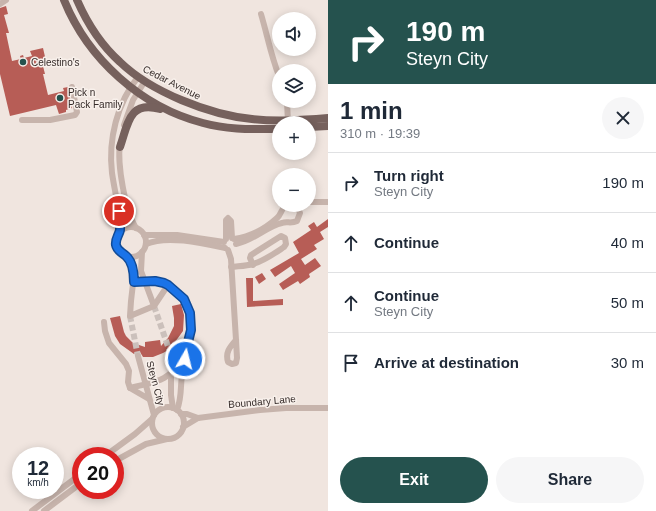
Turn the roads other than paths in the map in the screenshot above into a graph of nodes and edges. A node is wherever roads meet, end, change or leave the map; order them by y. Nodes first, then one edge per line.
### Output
1 (6, 0) edge
2 (64, 0) edge
3 (76, 0) edge
4 (0, 4) edge
5 (261, 14) dead end
6 (274, 64) edge
7 (141, 79) junction
8 (72, 87) dead end
9 (130, 87) junction
10 (137, 92) junction
11 (178, 115) junction
12 (328, 118) edge
13 (22, 120) dead end
14 (272, 120) edge
15 (322, 124) edge
16 (272, 129) edge
17 (120, 147) junction
18 (316, 203) edge
19 (328, 203) edge
20 (281, 212) edge
21 (300, 212) edge
22 (136, 228) junction
23 (120, 232) junction
24 (144, 235) junction
25 (257, 236) junction
26 (146, 244) junction
27 (230, 244) junction
28 (264, 246) junction
29 (142, 252) junction
30 (126, 256) junction
31 (253, 265) junction
32 (231, 267) junction
33 (144, 281) junction
34 (134, 282) junction
35 (168, 285) junction
36 (154, 306) junction
37 (104, 322) dead end
38 (236, 340) dead end
39 (138, 356) tunnel mouth
40 (185, 358) junction
41 (171, 374) junction
42 (146, 384) junction
43 (130, 388) junction
44 (150, 399) junction
45 (328, 408) edge
46 (177, 410) junction
47 (153, 417) junction
48 (198, 418) junction
49 (183, 427) junction
50 (169, 438) junction
51 (116, 447) edge
52 (124, 456) edge
53 (72, 481) edge
54 (72, 490) edge
55 (32, 511) edge
56 (44, 511) edge

1 - 4 street
2 - 9 main road
3 - 7 main road, Cedar Avenue
5 - 6 street
7 - 9 street
7 - 10 street
7 - 14 main road, Cedar Avenue
8 - 13 street
9 - 10 main road
9 - 23 street
10 - 11 main road
10 - 17 street
11 - 16 main road
11 - 17 main road
12 - 15 main road
17 - 22 street
18 - 19 street
20 - 27 street
21 - 25 street
22 - 23 street
22 - 24 street
23 - 30 street
24 - 26 street
24 - 27 street
25 - 27 street
25 - 28 street
26 - 27 street
26 - 29 street
27 - 32 street
28 - 31 street
28 - 31 street
29 - 30 street
29 - 33 street
30 - 34 street
31 - 32 street
32 - 38 street
33 - 34 street
33 - 35 street
33 - 36 street
34 - 36 street
35 - 36 street
35 - 40 street
37 - 43 street
39 - 42 street, Steyn City
40 - 41 street
40 - 46 street
41 - 42 street
41 - 46 street, Steyn City
42 - 43 street
42 - 44 street, Steyn City
43 - 44 street
44 - 47 street, Steyn City
45 - 48 street, Boundary Lane
46 - 47 street
46 - 48 street, Boundary Lane
46 - 49 street
47 - 50 street
47 - 51 street
48 - 49 street, Boundary Lane
49 - 50 street
50 - 52 street
53 - 55 street
54 - 56 street

